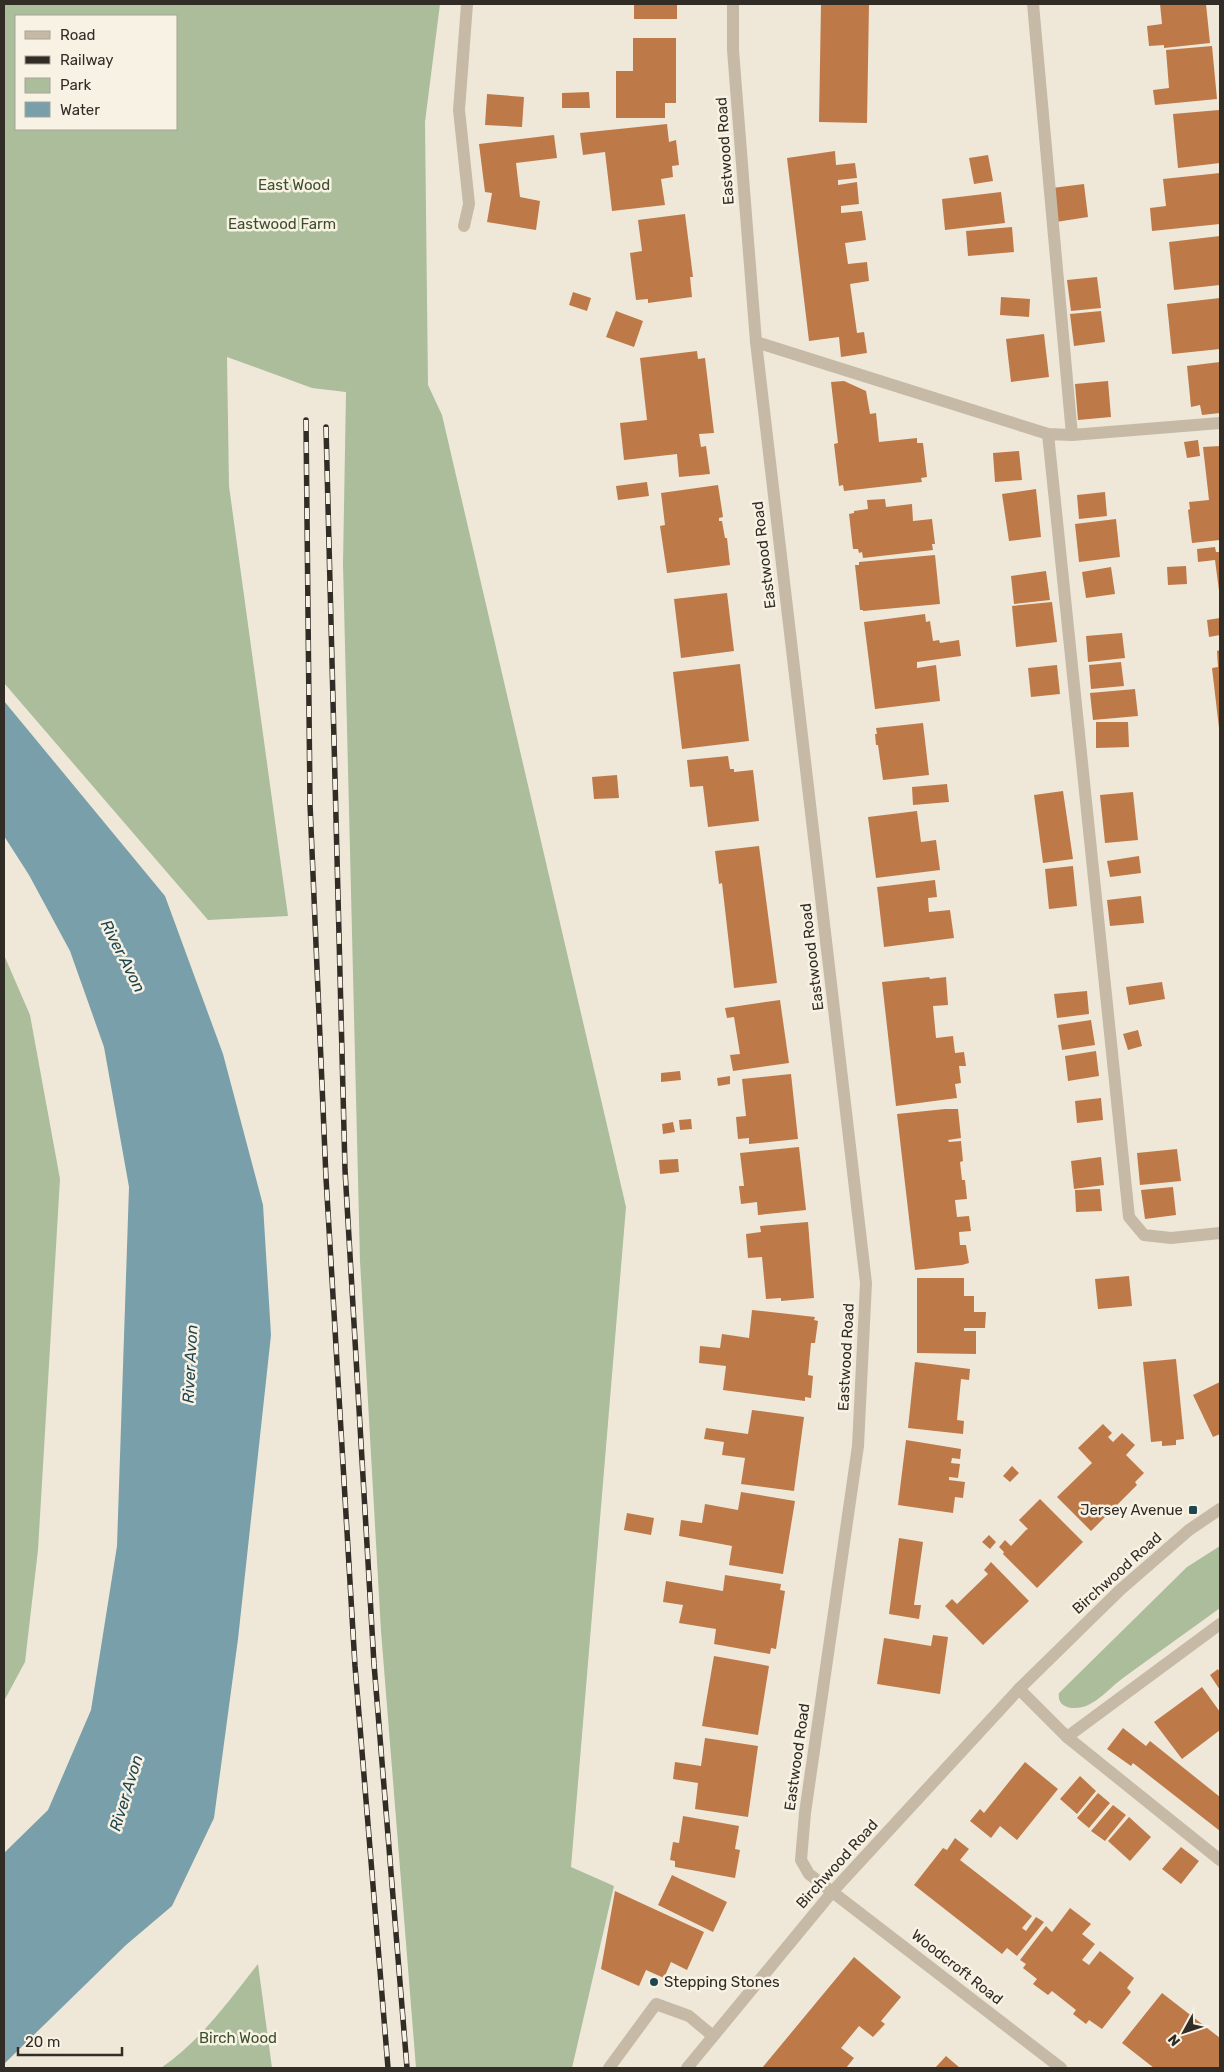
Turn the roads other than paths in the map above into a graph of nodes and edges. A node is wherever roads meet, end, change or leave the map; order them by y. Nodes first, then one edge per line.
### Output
1 (467, 4) edge
2 (733, 4) edge
3 (1033, 4) edge
4 (464, 226) dead end
5 (756, 342) junction
6 (1220, 423) edge
7 (1048, 434) junction
8 (1072, 435) junction
9 (1220, 1233) edge
10 (1220, 1509) edge
11 (1220, 1624) edge
12 (1019, 1689) junction
13 (1067, 1736) junction
14 (1220, 1860) edge
15 (833, 1891) junction
16 (713, 2036) junction
17 (609, 2068) edge
18 (687, 2068) edge
19 (1061, 2068) edge

1 - 4 street
2 - 5 street, Eastwood Road
3 - 8 street
5 - 7 street
5 - 15 street, Eastwood Road
6 - 8 street
7 - 8 street
7 - 9 street
10 - 12 street, Birchwood Road
11 - 13 street
12 - 13 street
12 - 15 street, Birchwood Road
13 - 14 street
15 - 16 street, Birchwood Road
15 - 19 street, Woodcroft Road
16 - 17 street
16 - 18 street, Birchwood Road

